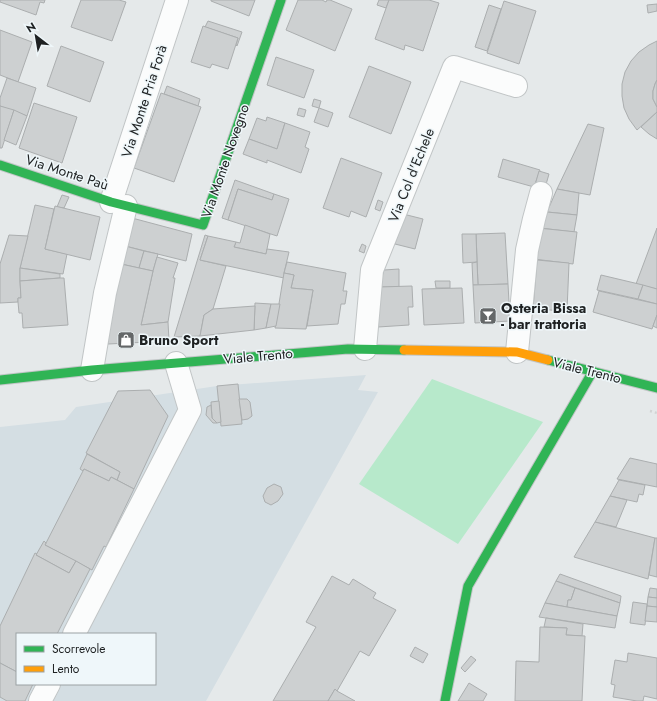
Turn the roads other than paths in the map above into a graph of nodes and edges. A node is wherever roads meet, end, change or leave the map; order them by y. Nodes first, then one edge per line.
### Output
1 (177, 0) edge
2 (281, 0) edge
3 (516, 86) dead end
4 (0, 165) edge
5 (541, 193) dead end
6 (118, 204) junction
7 (365, 349) junction
8 (517, 352) junction
9 (176, 363) junction
10 (92, 370) junction
11 (593, 371) junction
12 (0, 380) edge
13 (657, 388) edge
14 (75, 633) edge
15 (48, 685) edge
16 (40, 701) edge
17 (445, 701) edge

1 - 6 street, Via Monte Pria Forà
2 - 6 street, Via Monte Novegno
3 - 7 street, Via Col d'Echele
4 - 6 street, Via Monte Paù
5 - 8 street
6 - 10 street
7 - 8 street, Viale Trento
7 - 9 street, Viale Trento
8 - 11 street, Viale Trento
9 - 10 street, Viale Trento
9 - 14 street
10 - 12 street, Viale Trento
11 - 13 street, Viale Trento
11 - 17 street
15 - 16 street

